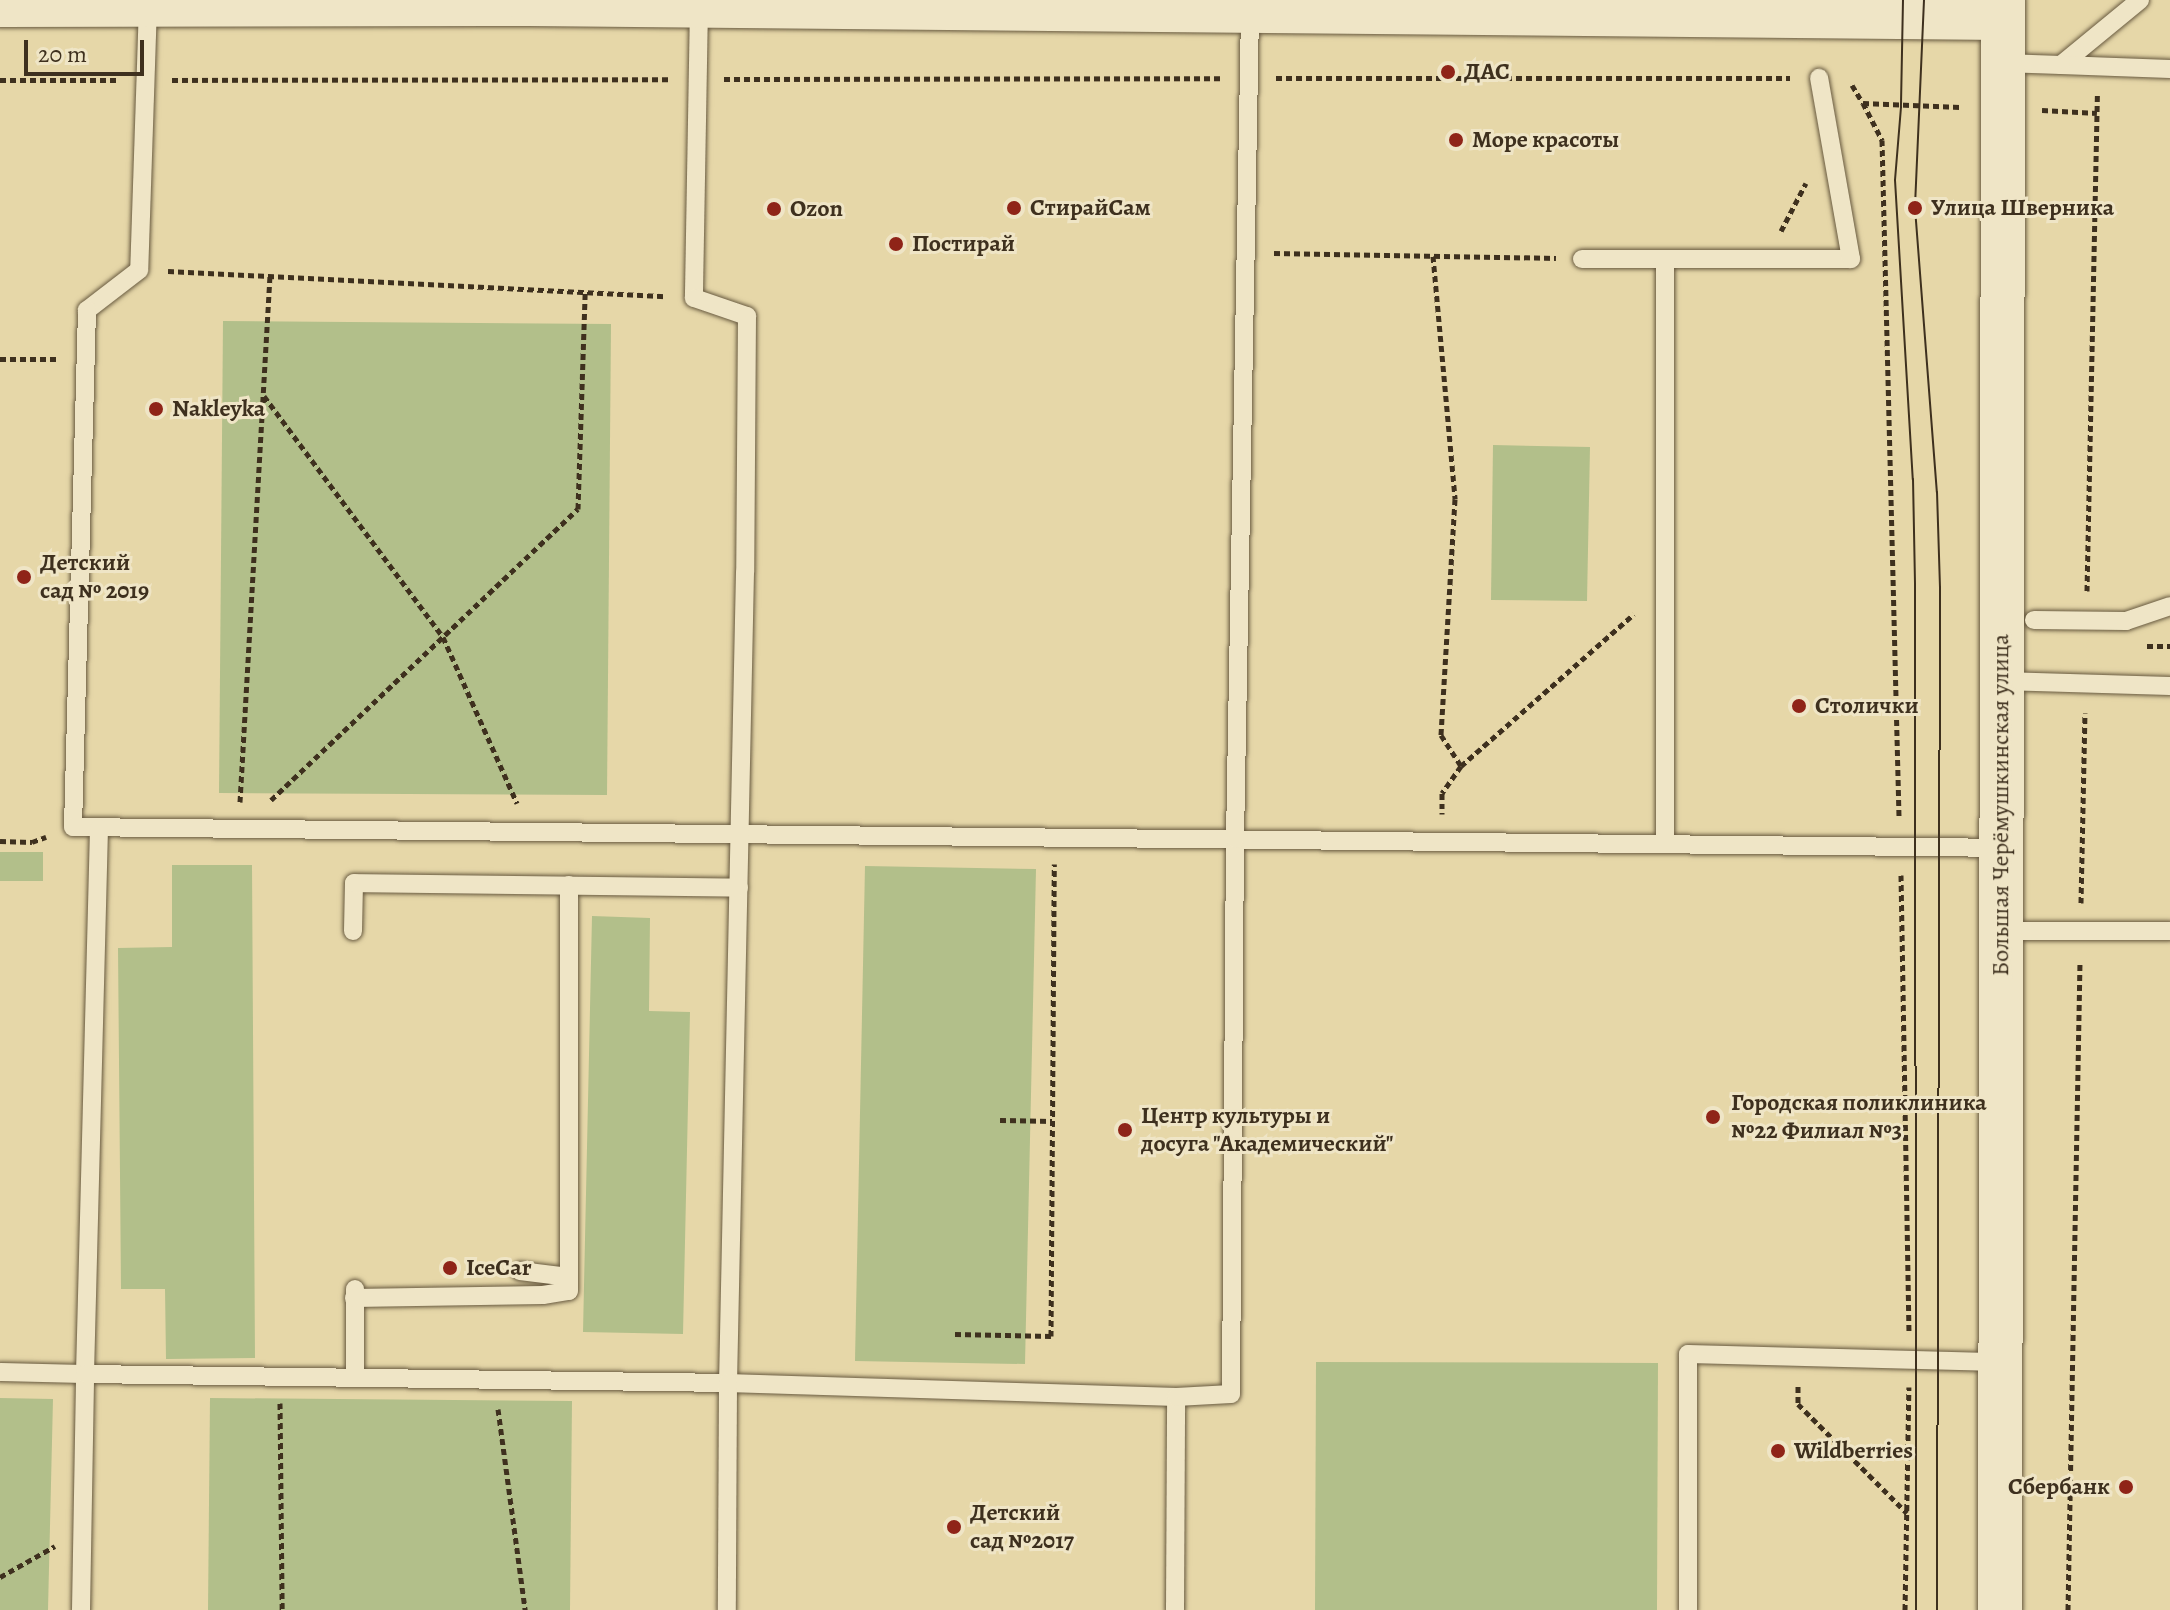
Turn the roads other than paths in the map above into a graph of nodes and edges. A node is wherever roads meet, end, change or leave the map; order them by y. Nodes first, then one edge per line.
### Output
1 (2140, 0) edge
2 (530, 2) edge
3 (0, 5) edge
4 (148, 5) junction
5 (1382, 5) edge
6 (699, 6) junction
7 (2003, 9) edge
8 (1250, 10) junction
9 (2002, 63) junction
10 (2061, 65) junction
11 (2170, 69) edge
12 (1819, 78) road end
13 (1582, 259) road end
14 (1665, 261) junction
15 (2170, 606) edge
16 (2034, 620) dead end
17 (2002, 681) junction
18 (2170, 686) edge
19 (99, 828) junction
20 (740, 835) junction
21 (1235, 839) junction
22 (1665, 844) junction
23 (2001, 848) junction
24 (569, 885) junction
25 (739, 888) junction
26 (353, 931) dead end
27 (2001, 931) junction
28 (2170, 931) edge
29 (520, 1271) dead end
30 (569, 1277) junction
31 (1999, 1362) junction
32 (0, 1372) edge
33 (85, 1374) junction
34 (355, 1378) junction
35 (728, 1383) junction
36 (1176, 1397) junction
37 (81, 1610) edge
38 (727, 1610) edge
39 (1175, 1610) edge
40 (1688, 1610) edge
41 (2000, 1610) edge

1 - 10 lane
2 - 4 street
2 - 6 street
3 - 4 street
4 - 19 lane
5 - 7 street
5 - 8 street
6 - 8 street
6 - 20 lane
7 - 9 street, Большая Черёмушкинская улица
8 - 21 lane
9 - 10 lane
9 - 17 street, Большая Черёмушкинская улица
10 - 11 lane
12 - 14 lane
13 - 14 lane
14 - 22 lane
15 - 16 lane
17 - 18 lane
17 - 23 street, Большая Черёмушкинская улица
19 - 20 lane
19 - 33 lane
20 - 21 lane
20 - 25 lane
21 - 22 lane
21 - 36 lane
22 - 23 lane
23 - 27 street, Большая Черёмушкинская улица
24 - 25 lane
24 - 26 lane
24 - 30 lane
25 - 35 lane
27 - 28 lane
27 - 31 street, Большая Черёмушкинская улица
29 - 30 lane
30 - 34 lane
31 - 40 lane
31 - 41 street, Большая Черёмушкинская улица
32 - 33 lane
33 - 34 lane
33 - 37 lane
34 - 35 lane
35 - 36 lane
35 - 38 lane
36 - 39 lane

